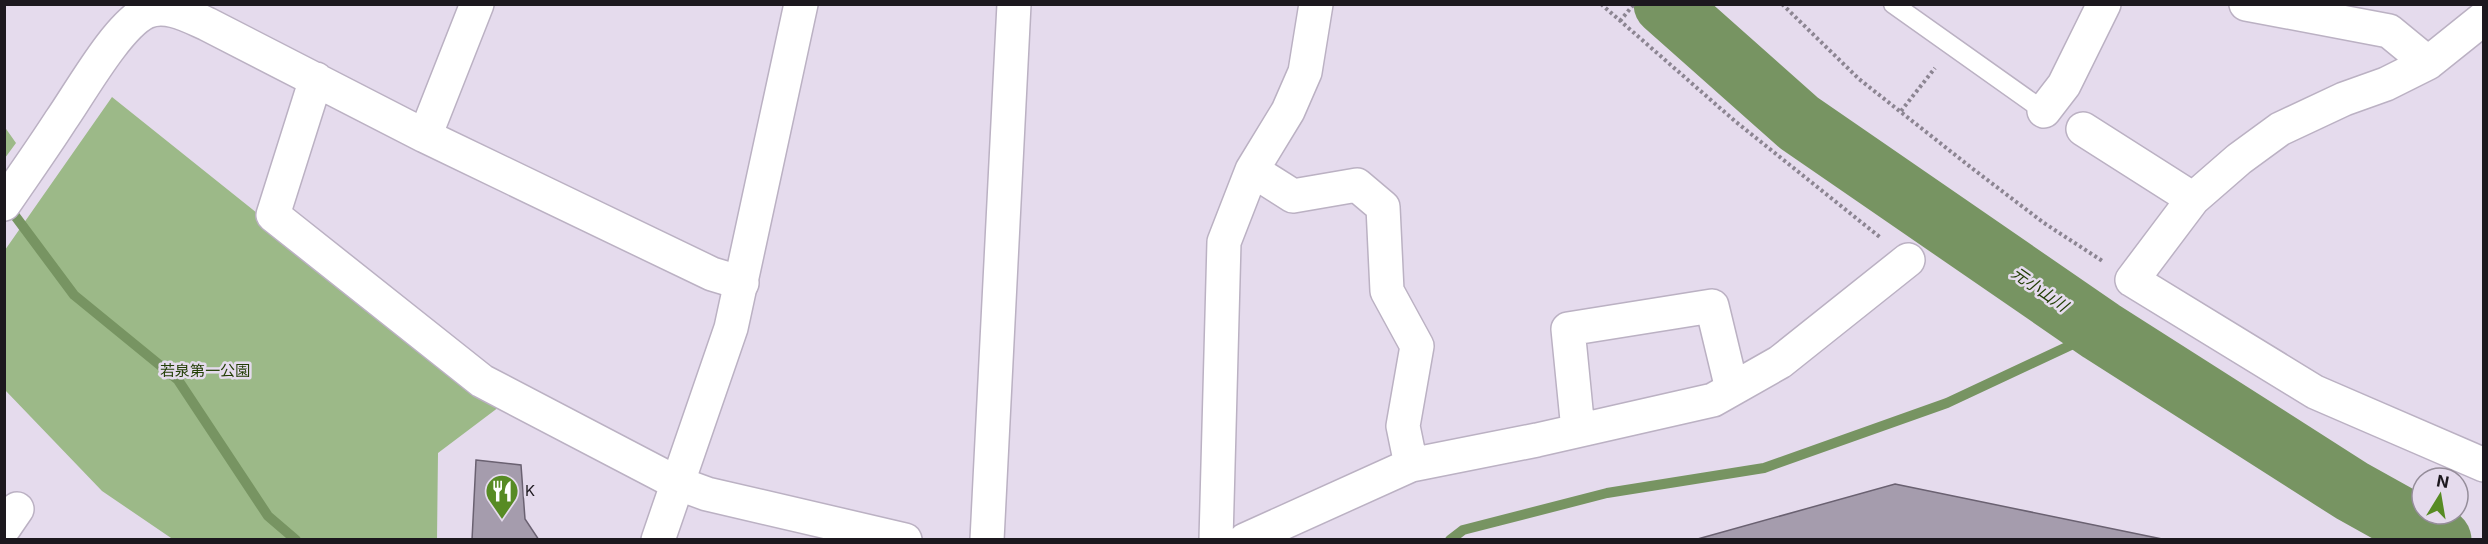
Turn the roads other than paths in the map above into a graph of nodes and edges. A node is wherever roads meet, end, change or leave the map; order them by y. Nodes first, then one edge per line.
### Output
1 (477, 4) edge
2 (801, 4) edge
3 (1014, 4) edge
4 (1316, 4) edge
5 (1893, 4) edge
6 (2104, 4) edge
7 (2246, 4) edge
8 (157, 7) edge
9 (2484, 18) edge
10 (2428, 63) junction
11 (316, 80) junction
12 (2044, 111) joint
13 (2083, 129) dead end
14 (424, 136) junction
15 (1252, 170) junction
16 (9, 198) edge
17 (2193, 199) junction
18 (1908, 260) road end
19 (742, 284) junction
20 (1732, 389) junction
21 (1578, 430) junction
22 (1411, 465) junction
23 (2484, 465) edge
24 (677, 483) junction
25 (658, 540) edge
26 (905, 540) edge
27 (987, 540) edge
28 (1216, 540) edge
29 (1245, 540) edge

1 - 14 street
2 - 19 street
3 - 27 street
4 - 15 street
5 - 12 lane
6 - 12 street
7 - 10 street
8 - 11 street
8 - 16 street
9 - 10 street
10 - 17 street
11 - 14 street
11 - 24 street
13 - 17 street
14 - 19 street
15 - 22 street
15 - 28 street
17 - 23 street
18 - 20 street
19 - 24 street
20 - 21 street
20 - 21 street
21 - 22 street
22 - 29 street
24 - 25 street
24 - 26 street

